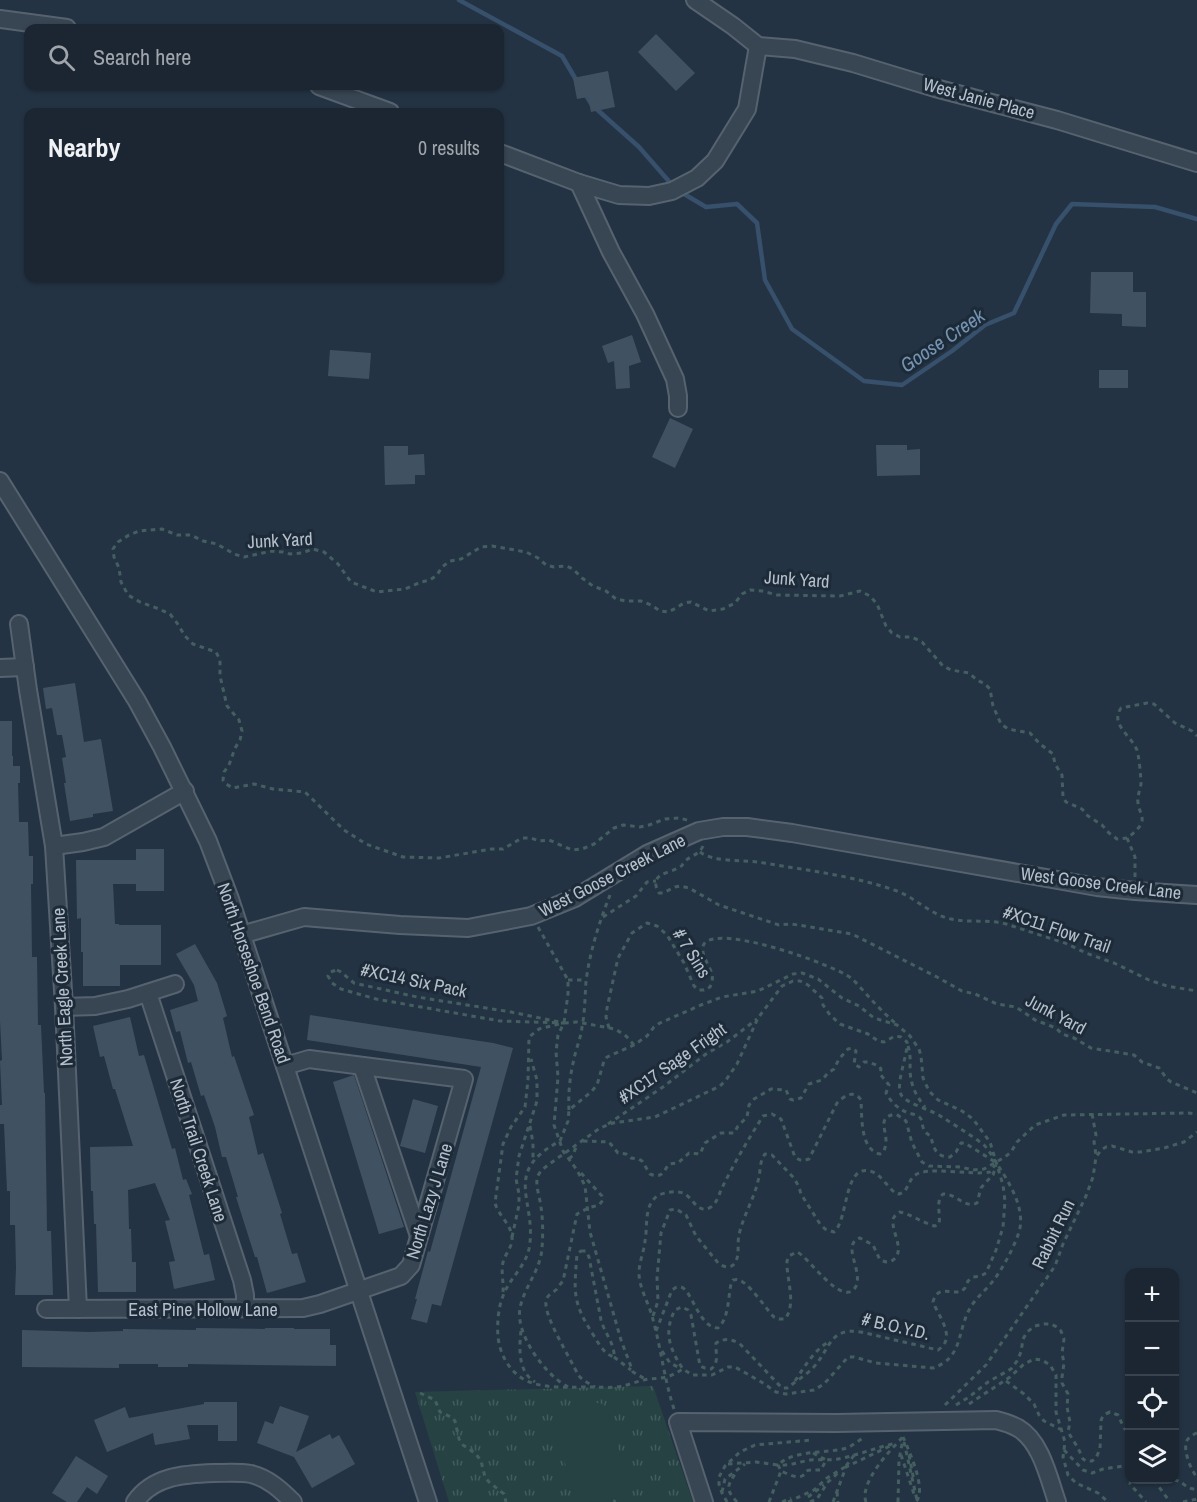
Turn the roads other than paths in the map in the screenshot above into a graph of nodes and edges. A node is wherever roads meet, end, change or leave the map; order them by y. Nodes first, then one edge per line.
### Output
1 (695, 0) edge
2 (0, 19) edge
3 (38, 24) edge
4 (758, 46) junction
5 (330, 90) edge
6 (379, 108) edge
7 (504, 155) edge
8 (1197, 164) edge
9 (579, 183) junction
10 (678, 408) dead end
11 (0, 481) edge
12 (19, 624) dead end
13 (25, 667) junction
14 (0, 668) edge
15 (185, 791) junction
16 (54, 846) junction
17 (1197, 895) edge
18 (241, 935) junction
19 (175, 984) dead end
20 (148, 993) junction
21 (64, 1007) junction
22 (285, 1066) junction
23 (362, 1066) junction
24 (419, 1236) junction
25 (358, 1291) junction
26 (244, 1308) junction
27 (46, 1309) dead end
28 (78, 1309) junction
29 (135, 1502) edge
30 (293, 1502) edge
31 (428, 1502) edge
32 (704, 1502) edge
33 (1057, 1502) edge

1 - 4 street
2 - 3 street
4 - 8 street, West Janie Place
4 - 9 street
5 - 6 street
7 - 9 street
9 - 10 street
11 - 15 street, North Horseshoe Bend Road
12 - 13 street, North Eagle Creek Lane
13 - 14 street
13 - 16 street, North Eagle Creek Lane
15 - 16 street
15 - 18 street, North Horseshoe Bend Road
16 - 21 street, North Eagle Creek Lane
17 - 18 street, West Goose Creek Lane
18 - 22 street, North Horseshoe Bend Road
19 - 20 street
20 - 21 street
20 - 26 street, North Trail Creek Lane
21 - 28 street, North Eagle Creek Lane
22 - 23 street
22 - 25 street, North Horseshoe Bend Road
23 - 24 street
23 - 24 street, North Lazy J Lane
24 - 25 street, North Lazy J Lane
25 - 26 street, East Pine Hollow Lane
25 - 31 street, North Horseshoe Bend Road
26 - 28 street, East Pine Hollow Lane
27 - 28 street, East Pine Hollow Lane
29 - 30 street
32 - 33 street

